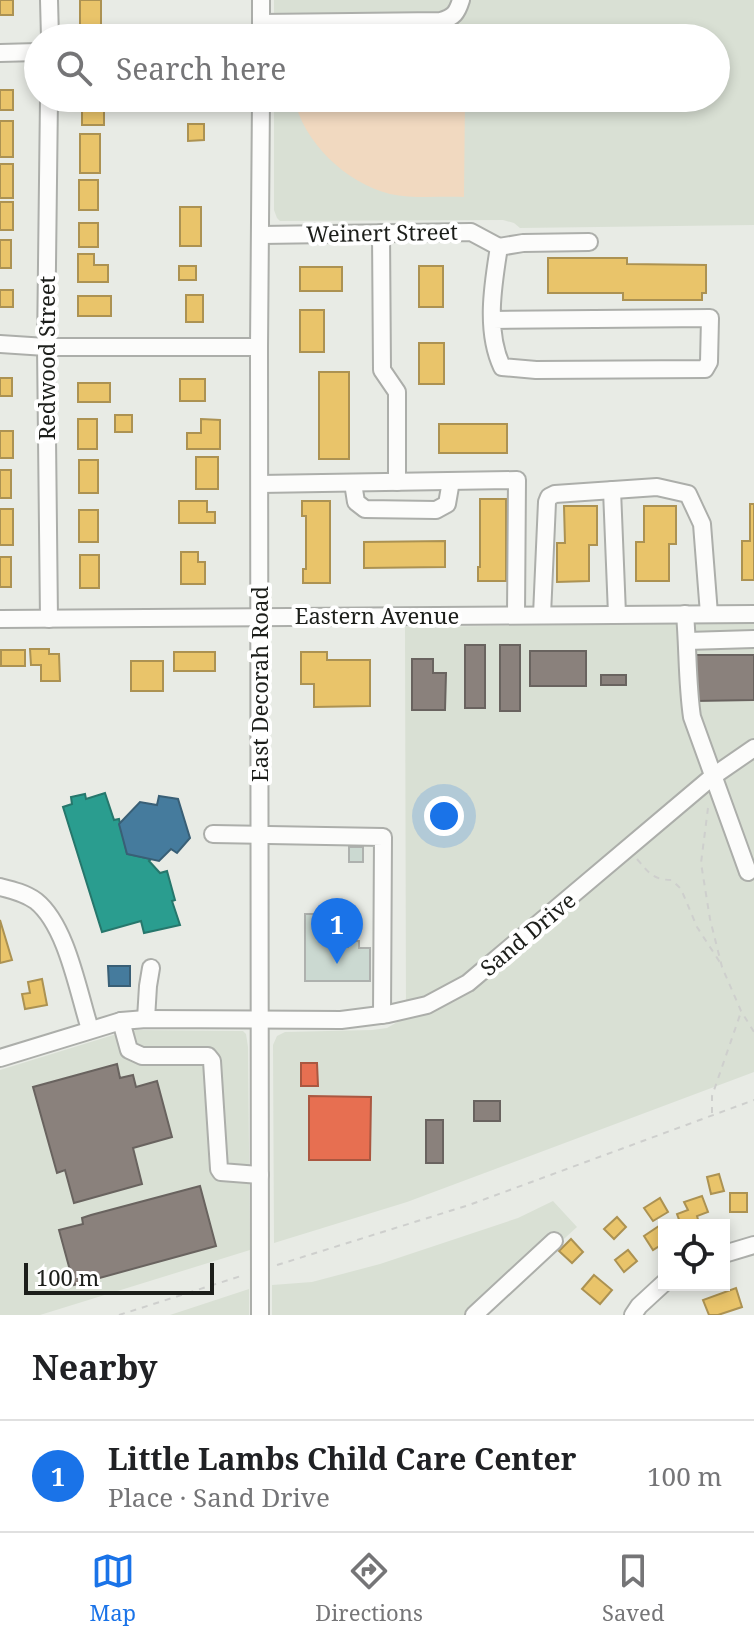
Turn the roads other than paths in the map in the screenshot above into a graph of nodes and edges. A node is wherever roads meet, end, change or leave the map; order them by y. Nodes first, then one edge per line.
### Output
1 (49, 0) edge
2 (261, 0) edge
3 (461, 0) edge
4 (50, 24) edge
5 (261, 24) edge
6 (382, 24) edge
7 (24, 52) edge
8 (0, 53) edge
9 (49, 112) edge
10 (261, 112) edge
11 (381, 233) junction
12 (261, 235) junction
13 (589, 242) dead end
14 (499, 247) junction
15 (493, 320) junction
16 (0, 344) edge
17 (46, 347) junction
18 (259, 347) junction
19 (451, 481) junction
20 (397, 482) junction
21 (353, 483) junction
22 (260, 484) junction
23 (612, 490) junction
24 (617, 614) junction
25 (685, 614) junction
26 (709, 614) junction
27 (754, 614) edge
28 (516, 615) junction
29 (542, 615) junction
30 (261, 617) junction
31 (0, 619) edge
32 (49, 619) junction
33 (754, 639) edge
34 (687, 641) junction
35 (754, 748) edge
36 (712, 777) junction
37 (213, 834) dead end
38 (259, 835) junction
39 (748, 872) dead end
40 (0, 887) edge
41 (151, 968) dead end
42 (382, 1015) junction
43 (146, 1019) junction
44 (259, 1020) junction
45 (121, 1021) junction
46 (90, 1029) junction
47 (0, 1058) edge
48 (260, 1175) junction
49 (554, 1241) dead end
50 (754, 1245) edge
51 (730, 1252) edge
52 (658, 1289) edge
53 (260, 1315) edge
54 (474, 1315) edge
55 (633, 1315) edge

1 - 4 street
2 - 5 street
3 - 6 street
7 - 8 street
9 - 17 street, Redwood Street
10 - 12 street, East Decorah Road
11 - 12 street, Weinert Street
11 - 14 street, Weinert Street
11 - 20 street
12 - 18 street, East Decorah Road
13 - 14 street
14 - 15 street
15 - 15 street
16 - 17 street
17 - 18 street
17 - 32 street, Redwood Street
18 - 22 street, East Decorah Road
19 - 20 street
19 - 21 street
19 - 28 street
20 - 21 street
21 - 22 street
22 - 30 street, East Decorah Road
23 - 24 street
23 - 26 street
23 - 29 street
24 - 25 street, Eastern Avenue
24 - 29 street, Eastern Avenue
25 - 26 street, Eastern Avenue
25 - 34 street
26 - 27 street, Eastern Avenue
28 - 29 street, Eastern Avenue
28 - 30 street, Eastern Avenue
30 - 32 street, Eastern Avenue
30 - 38 street, East Decorah Road
31 - 32 street, Eastern Avenue
33 - 34 street
34 - 36 street
35 - 36 street, Sand Drive
36 - 39 street
36 - 42 street, Sand Drive
37 - 38 street
38 - 42 street
38 - 44 street, East Decorah Road
40 - 46 street
41 - 43 street
42 - 44 street, Sand Drive
43 - 44 street, Sand Drive
43 - 45 street, Sand Drive
44 - 48 street, East Decorah Road
45 - 46 street, Sand Drive
45 - 48 street
46 - 47 street, Sand Drive
48 - 53 street, East Decorah Road
49 - 54 street
50 - 51 street
52 - 55 street

